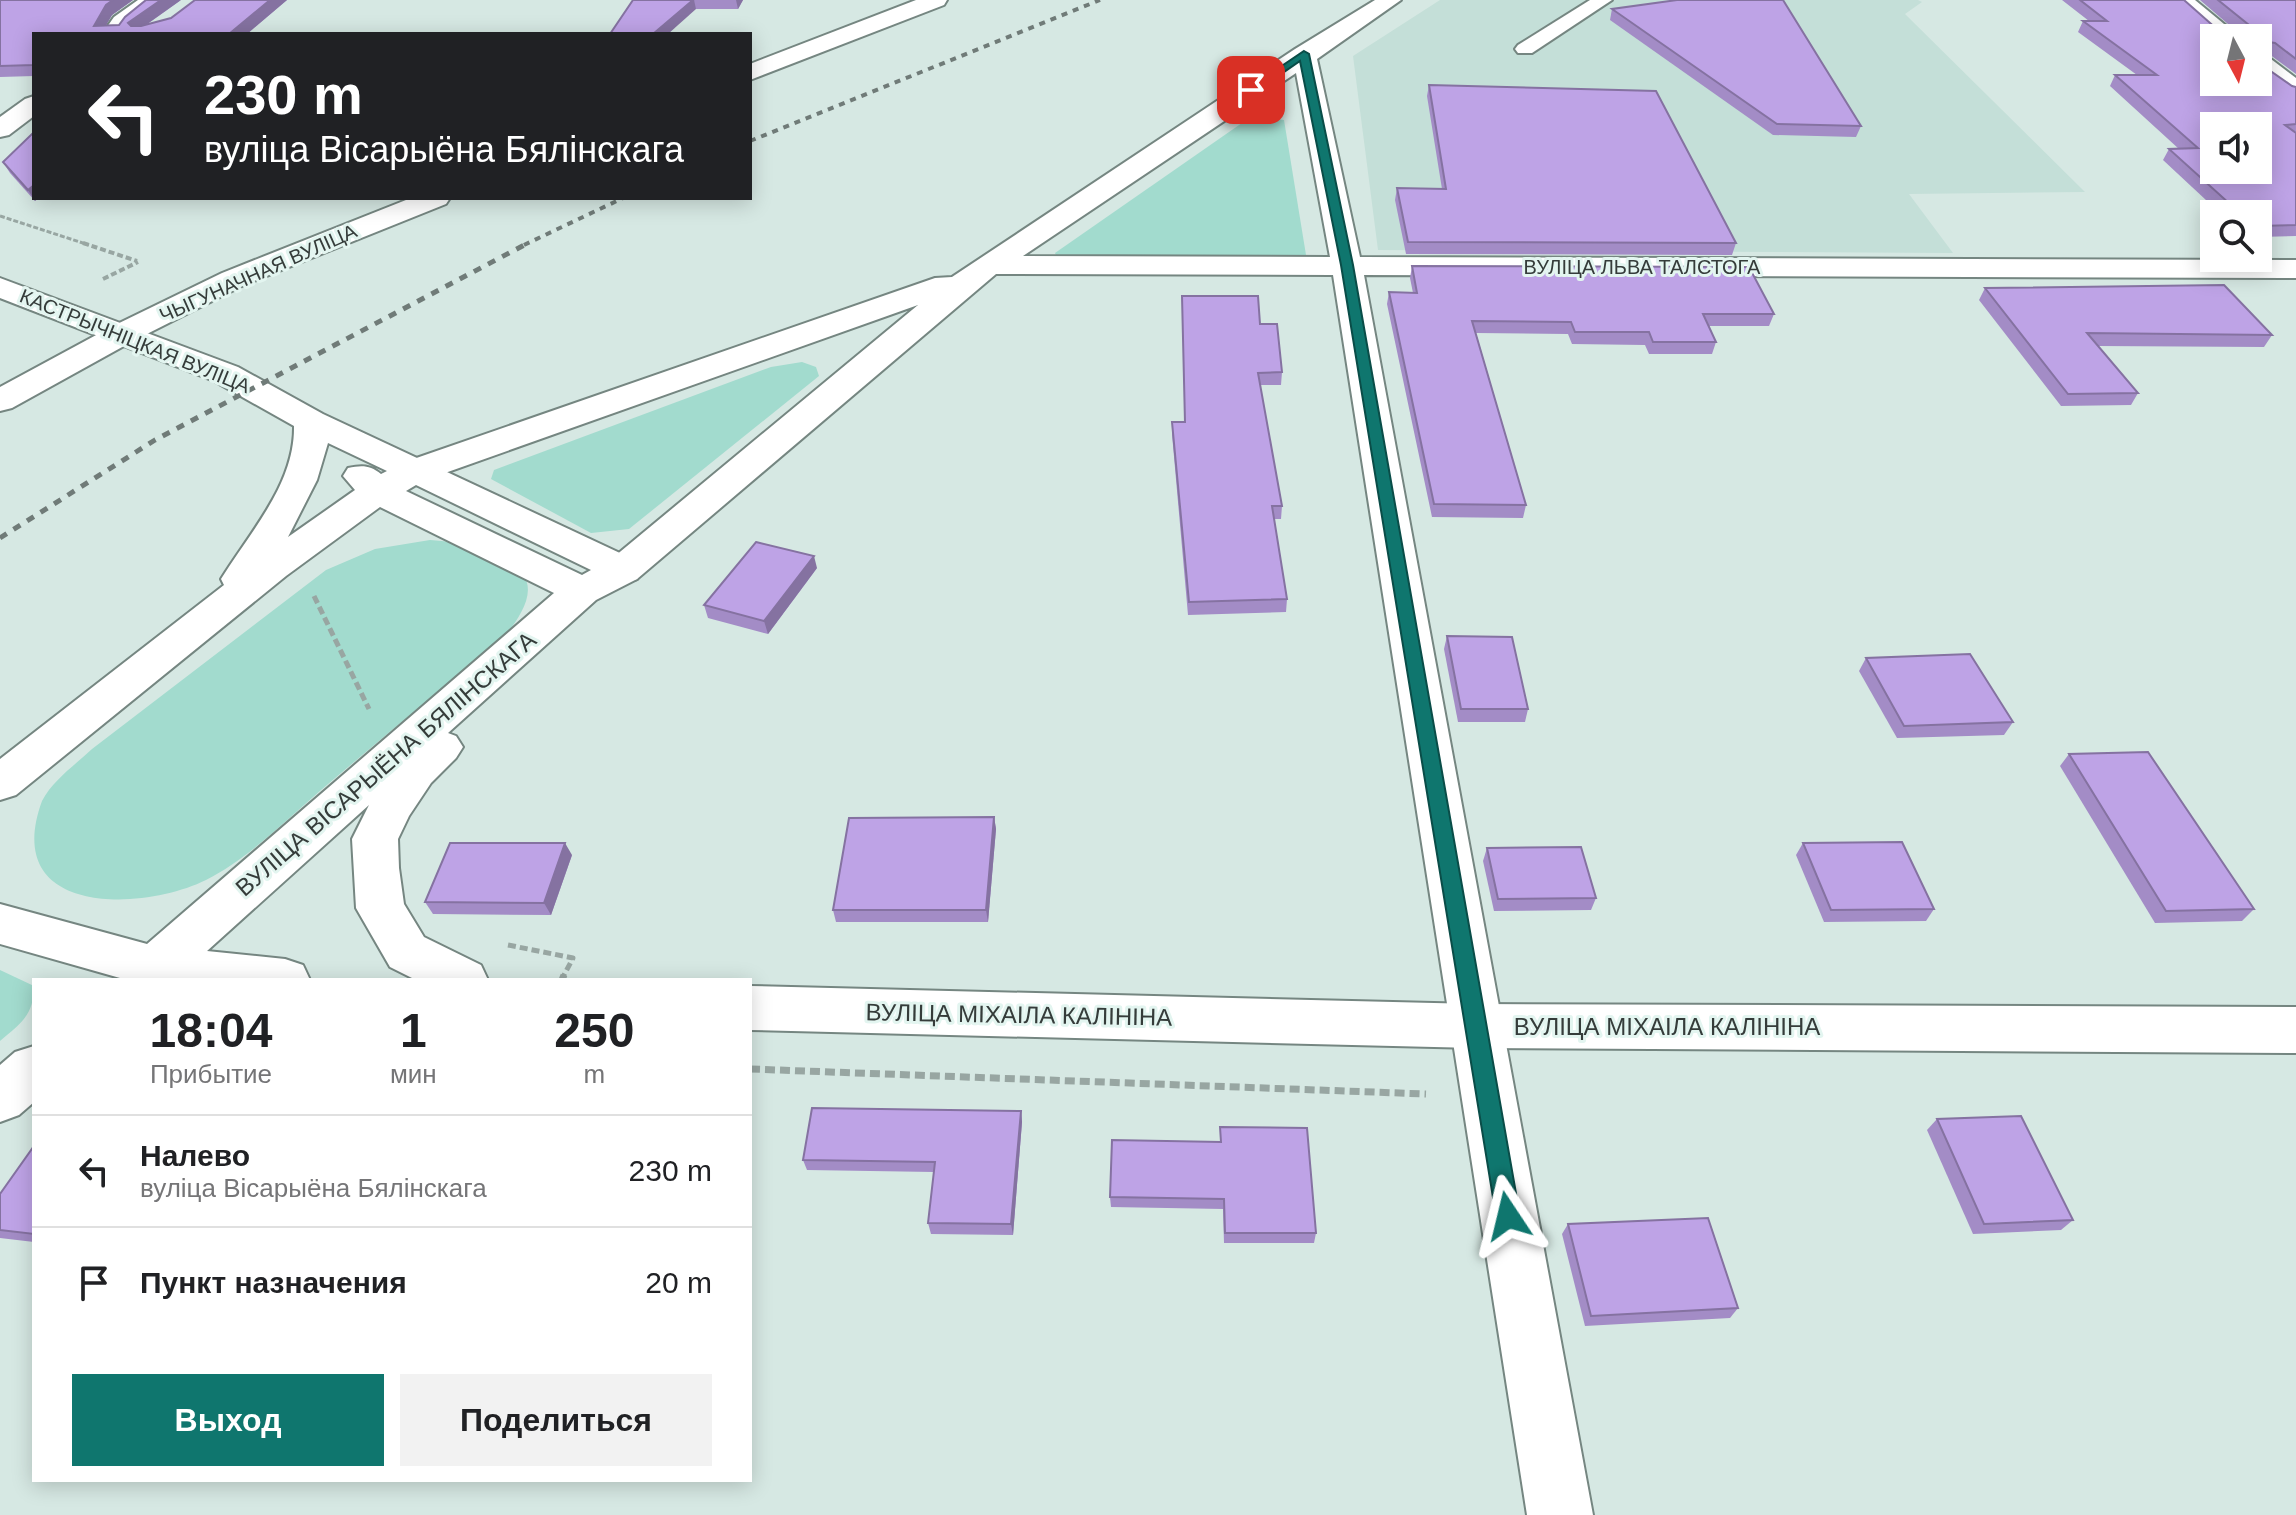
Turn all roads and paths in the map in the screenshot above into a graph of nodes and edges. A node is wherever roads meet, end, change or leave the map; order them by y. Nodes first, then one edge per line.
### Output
1 (150, 0) edge
2 (936, 0) edge
3 (1390, 0) edge
4 (1603, 0) edge
5 (2181, 0) edge
6 (2211, 24) edge
7 (113, 32) edge
8 (1525, 49) dead end
9 (1304, 54) junction
10 (752, 72) edge
11 (2272, 72) edge
12 (2296, 90) edge
13 (32, 105) edge
14 (0, 129) edge
15 (431, 200) edge
16 (0, 216) edge
17 (138, 262) dead end
18 (1347, 265) junction
19 (2296, 269) edge
20 (980, 271) junction
21 (0, 287) edge
22 (122, 334) junction
23 (0, 401) edge
24 (313, 427) junction
25 (415, 471) junction
26 (377, 491) junction
27 (272, 567) junction
28 (623, 570) junction
29 (582, 591) junction
30 (215, 610) junction
31 (370, 710) dead end
32 (0, 783) edge
33 (0, 924) edge
34 (499, 943) dead end
35 (147, 973) edge
36 (246, 978) edge
37 (459, 978) edge
38 (563, 978) edge
39 (752, 1008) edge
40 (1475, 1026) junction
41 (2296, 1030) edge
42 (752, 1069) edge
43 (32, 1071) edge
44 (1487, 1096) junction
45 (0, 1098) edge
46 (1560, 1515) edge

1 - 7 lane
2 - 10 street
3 - 9 street, ВУЛІЦА ВІСАРЫЁНА БЯЛІНСКАГА
4 - 8 lane
5 - 6 street
9 - 18 street
9 - 20 street, ВУЛІЦА ВІСАРЫЁНА БЯЛІНСКАГА
11 - 12 street
13 - 14 street
15 - 22 street, ЧЫГУНАЧНАЯ ВУЛІЦА
16 - 17 path
18 - 19 street, ВУЛІЦА ЛЬВА ТАЛСТОГА
18 - 20 street, ВУЛІЦА ЛЬВА ТАЛСТОГА
18 - 40 street
20 - 25 street, ВУЛІЦА ВІСАРЫЁНА БЯЛІНСКАГА
20 - 28 street, ВУЛІЦА ВІСАРЫЁНА БЯЛІНСКАГА
21 - 22 street, КАСТРЫЧНІЦКАЯ ВУЛІЦА
22 - 23 street, ЧЫГУНАЧНАЯ ВУЛІЦА
22 - 24 street, КАСТРЫЧНІЦКАЯ ВУЛІЦА
24 - 25 street, КАСТРЫЧНІЦКАЯ ВУЛІЦА
24 - 26 street
24 - 30 street
25 - 26 street, ВУЛІЦА ВІСАРЫЁНА БЯЛІНСКАГА
25 - 28 street
26 - 27 street, ВУЛІЦА ВІСАРЫЁНА БЯЛІНСКАГА
26 - 29 street
27 - 30 street, ВУЛІЦА ВІСАРЫЁНА БЯЛІНСКАГА
27 - 31 path
28 - 29 street, ВУЛІЦА ВІСАРЫЁНА БЯЛІНСКАГА
28 - 37 street
29 - 35 street, ВУЛІЦА ВІСАРЫЁНА БЯЛІНСКАГА
30 - 32 street, ВУЛІЦА ВІСАРЫЁНА БЯЛІНСКАГА
33 - 35 street
34 - 38 path
35 - 36 street
39 - 40 street, ВУЛІЦА МІХАІЛА КАЛІНІНА
40 - 41 street, ВУЛІЦА МІХАІЛА КАЛІНІНА
40 - 44 street
42 - 44 path
43 - 45 street
44 - 46 street

